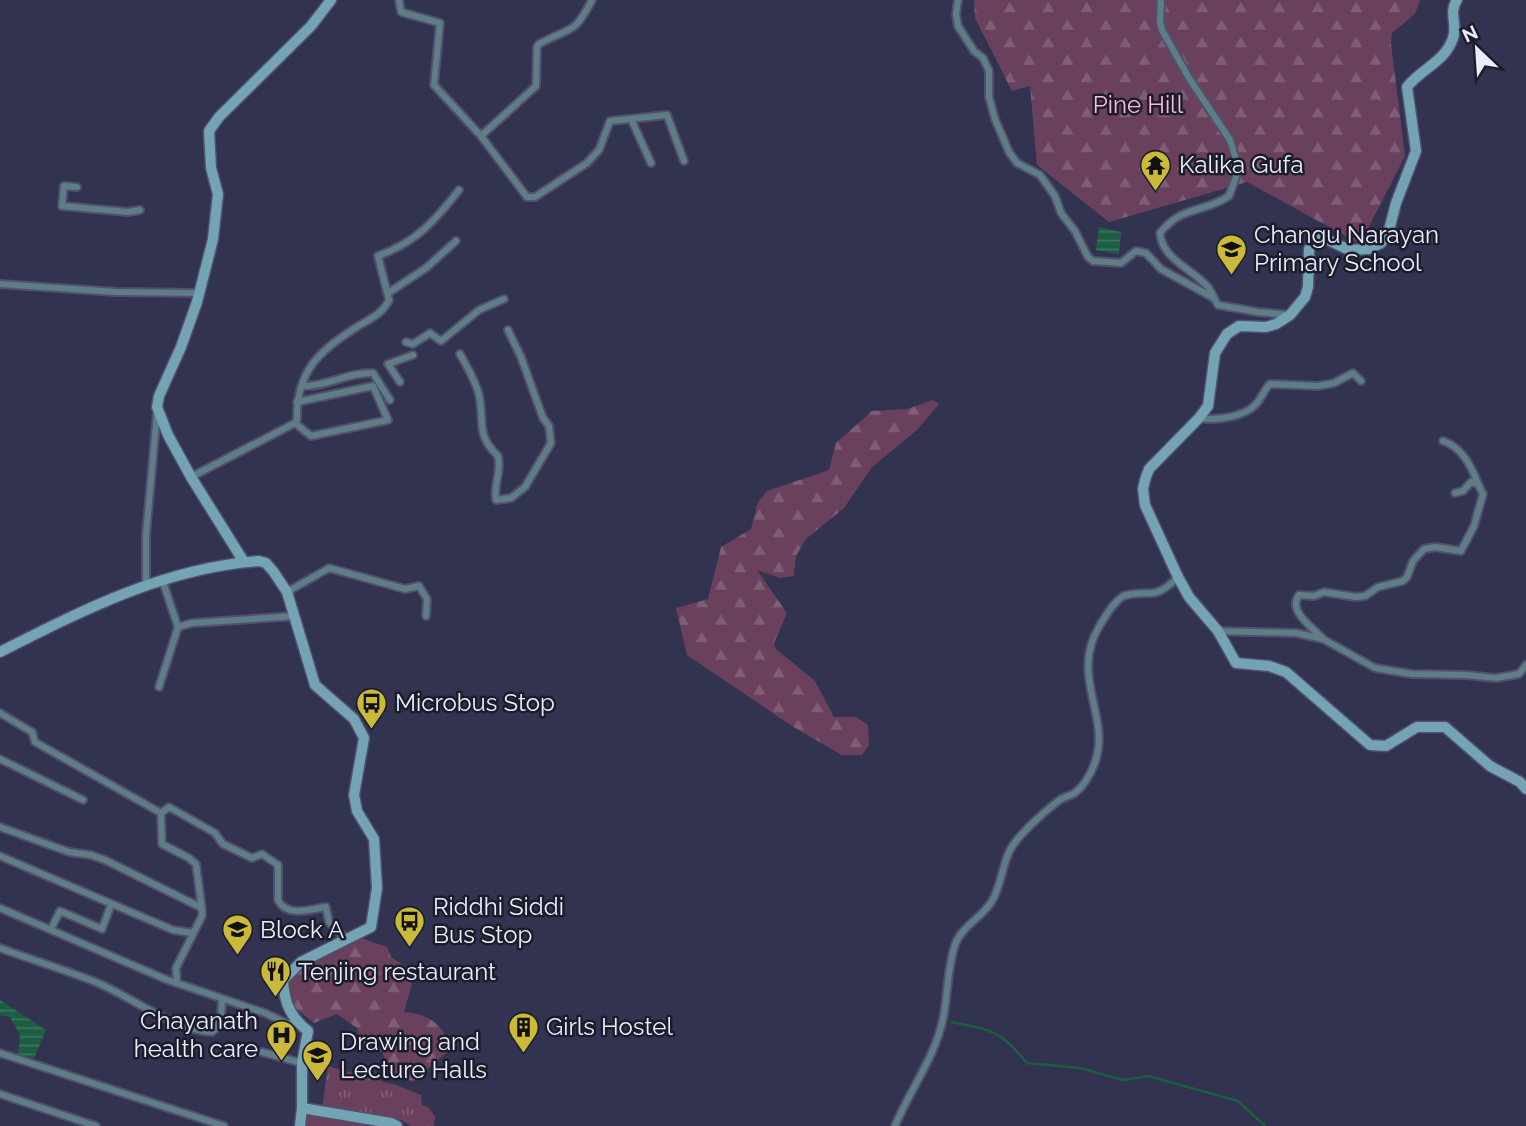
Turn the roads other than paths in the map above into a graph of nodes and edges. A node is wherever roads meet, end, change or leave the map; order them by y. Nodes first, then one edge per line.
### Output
1 (331, 0) edge
2 (399, 0) edge
3 (592, 0) edge
4 (958, 0) edge
5 (1161, 0) edge
6 (1457, 0) edge
7 (631, 119) junction
8 (481, 136) junction
9 (684, 161) dead end
10 (651, 163) dead end
11 (76, 187) dead end
12 (458, 190) dead end
13 (140, 210) dead end
14 (456, 241) dead end
15 (0, 284) edge
16 (200, 293) junction
17 (388, 293) junction
18 (1214, 298) junction
19 (504, 299) dead end
20 (1290, 315) junction
21 (508, 330) dead end
22 (406, 342) dead end
23 (460, 354) dead end
24 (413, 355) dead end
25 (1361, 381) dead end
26 (400, 383) dead end
27 (302, 386) junction
28 (390, 400) dead end
29 (297, 402) junction
30 (157, 407) junction
31 (1199, 418) junction
32 (295, 423) junction
33 (1443, 441) dead end
34 (191, 477) junction
35 (1478, 484) junction
36 (1455, 493) dead end
37 (244, 562) junction
38 (1178, 577) junction
39 (162, 579) junction
40 (146, 585) junction
41 (288, 592) junction
42 (295, 615) junction
43 (426, 616) dead end
44 (178, 627) junction
45 (1219, 631) junction
46 (1323, 639) junction
47 (0, 652) edge
48 (1526, 665) edge
49 (159, 687) dead end
50 (0, 713) edge
51 (0, 759) edge
52 (1526, 789) edge
53 (82, 800) dead end
54 (161, 813) junction
55 (0, 827) edge
56 (0, 856) edge
57 (111, 905) junction
58 (0, 908) edge
59 (202, 910) junction
60 (51, 929) junction
61 (192, 933) junction
62 (346, 940) junction
63 (0, 948) edge
64 (177, 983) junction
65 (222, 999) junction
66 (295, 1021) junction
67 (0, 1052) edge
68 (262, 1052) dead end
69 (302, 1063) junction
70 (0, 1094) edge
71 (302, 1108) junction
72 (96, 1126) edge
73 (222, 1126) edge
74 (300, 1126) edge
75 (397, 1126) edge
76 (895, 1126) edge

1 - 16 street
2 - 8 street
3 - 8 street
4 - 18 street
5 - 18 street
6 - 20 street
7 - 8 street
7 - 9 street
7 - 10 street
11 - 13 street
12 - 17 street
14 - 17 street
15 - 16 street
16 - 30 street
17 - 27 street
18 - 20 street
19 - 22 street
20 - 31 street
21 - 23 street
24 - 26 street
25 - 31 street
27 - 28 street
27 - 29 street
29 - 32 street
29 - 32 street
30 - 34 street
30 - 40 street
31 - 38 street
32 - 34 street
33 - 35 street
34 - 37 street
35 - 36 street
35 - 46 street
37 - 39 street
37 - 41 street
38 - 45 street
38 - 76 street
39 - 40 street
39 - 44 street
40 - 47 street
41 - 42 street
41 - 43 street
42 - 44 street
42 - 62 street
44 - 49 street
45 - 46 street
45 - 52 street
46 - 48 street
50 - 54 street
51 - 53 street
54 - 59 street
54 - 62 street
55 - 59 street
56 - 57 street
57 - 60 street
57 - 61 street
58 - 60 street
59 - 61 street
60 - 64 street
61 - 64 street
62 - 66 street
63 - 65 street
64 - 65 street
65 - 66 street
66 - 69 street
67 - 73 street
68 - 69 street
69 - 71 street
70 - 72 street
71 - 74 street
71 - 75 street

